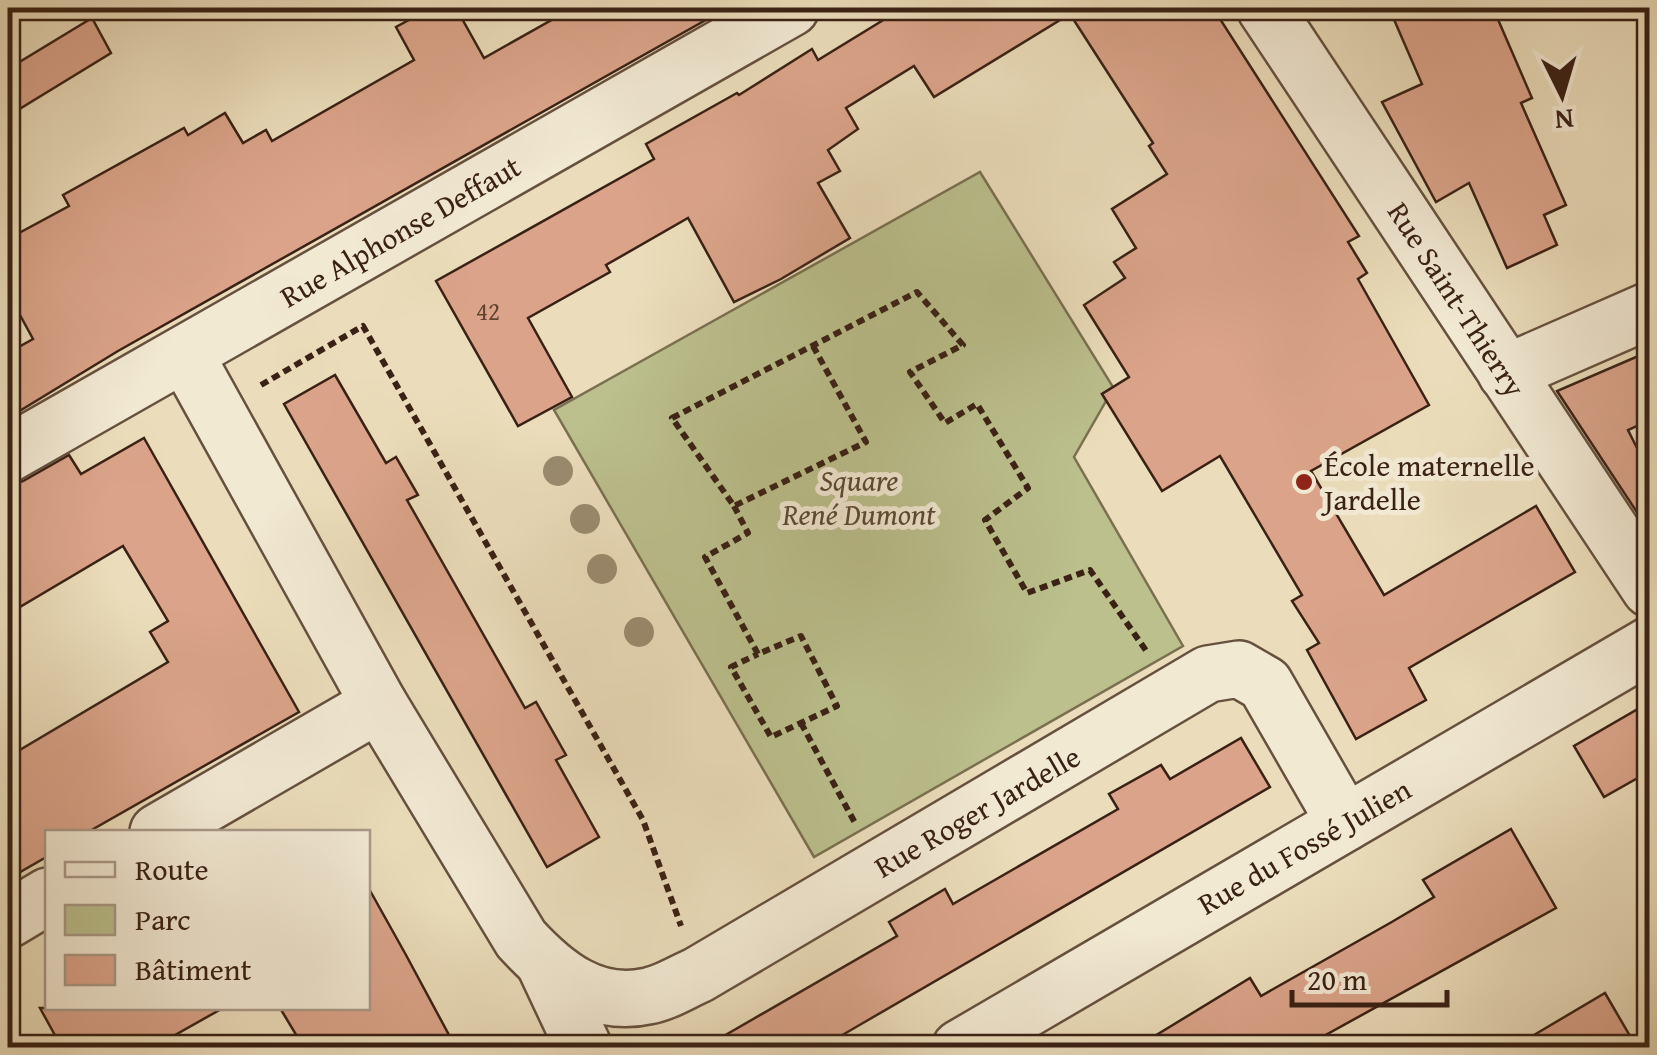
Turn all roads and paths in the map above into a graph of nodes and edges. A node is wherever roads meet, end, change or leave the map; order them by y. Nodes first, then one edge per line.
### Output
1 (791, 8) edge
2 (1265, 8) edge
3 (1650, 310) edge
4 (814, 346) junction
5 (185, 354) junction
6 (1506, 373) junction
7 (217, 411) junction
8 (8, 454) edge
9 (734, 506) junction
10 (1650, 589) edge
11 (1650, 645) edge
12 (758, 654) junction
13 (1178, 692) junction
14 (379, 704) junction
15 (801, 723) junction
16 (1345, 823) junction
17 (161, 830) edge
18 (884, 866) junction
19 (45, 898) edge
20 (8, 920) edge
21 (544, 965) junction
22 (708, 970) junction
23 (584, 1048) edge
24 (960, 1048) edge

1 - 5 street, Rue Alphonse Deffaut
2 - 6 street, Rue Saint-Thierry
3 - 6 street
4 - 9 path
4 - 9 path
4 - 13 path
5 - 7 street, Rue Roger Jardelle
5 - 8 street, Rue Alphonse Deffaut
6 - 10 street, Rue Saint-Thierry
7 - 14 street, Rue Roger Jardelle
7 - 22 path
9 - 12 path
11 - 16 street, Rue du Fossé Julien
12 - 15 path
12 - 15 path
13 - 16 street, Rue Roger Jardelle
13 - 18 street, Rue Roger Jardelle
14 - 17 street
14 - 21 street, Rue Roger Jardelle
15 - 18 path
16 - 24 street, Rue du Fossé Julien
18 - 22 street, Rue Roger Jardelle
19 - 20 street
21 - 22 street, Rue Roger Jardelle
21 - 23 street, Rue Roger Jardelle

